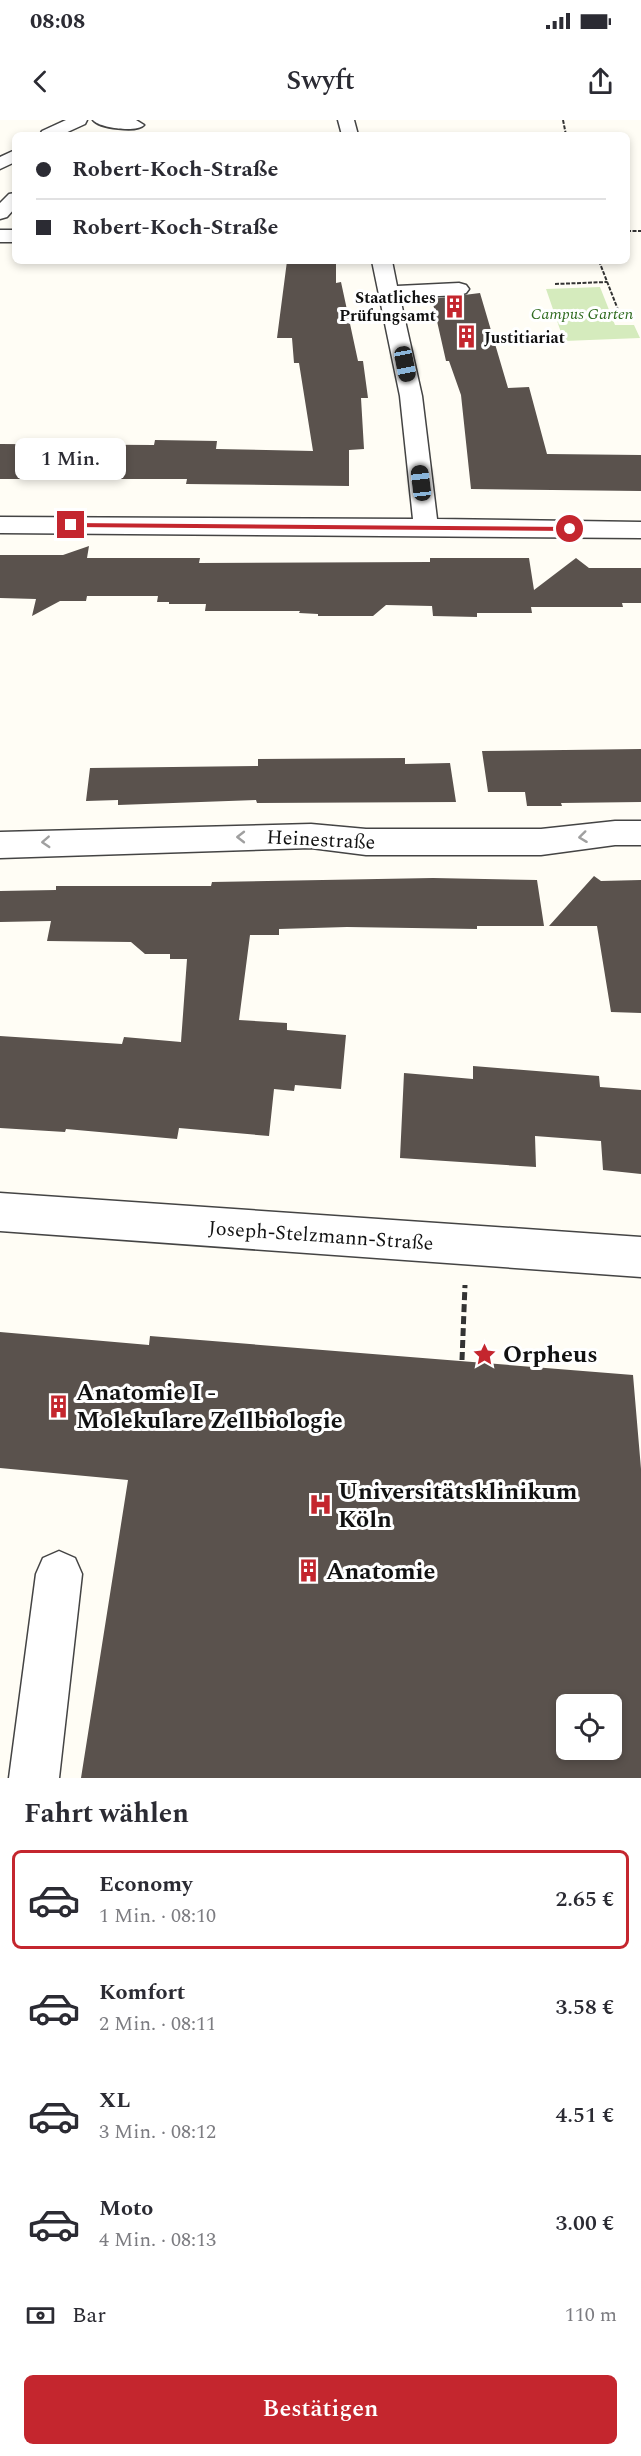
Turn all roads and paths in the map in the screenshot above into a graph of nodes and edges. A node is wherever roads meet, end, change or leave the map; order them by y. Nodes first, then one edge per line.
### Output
1 (79, 120) edge
2 (87, 120) edge
3 (101, 120) edge
4 (136, 125) dead end
5 (54, 132) edge
6 (77, 132) edge
7 (12, 201) edge
8 (0, 213) edge
9 (383, 264) edge
10 (600, 264) edge
11 (608, 282) junction
12 (555, 284) dead end
13 (459, 289) dead end
14 (390, 292) junction
15 (622, 320) dead end
16 (0, 525) edge
17 (426, 527) junction
18 (641, 530) edge
19 (641, 833) edge
20 (0, 845) edge
21 (0, 1212) edge
22 (641, 1257) edge
23 (464, 1301) dead end
24 (462, 1360) dead end
25 (59, 1574) dead end
26 (34, 1778) edge

1 - 5 street
2 - 6 street
3 - 4 street
7 - 8 street
9 - 14 street
10 - 11 path
11 - 12 path
11 - 15 path
13 - 14 street
14 - 17 street
16 - 17 street
17 - 18 street
19 -> 20 street, Heinestraße
21 - 22 street, Joseph-Stelzmann-Straße
23 - 24 path
25 - 26 street

